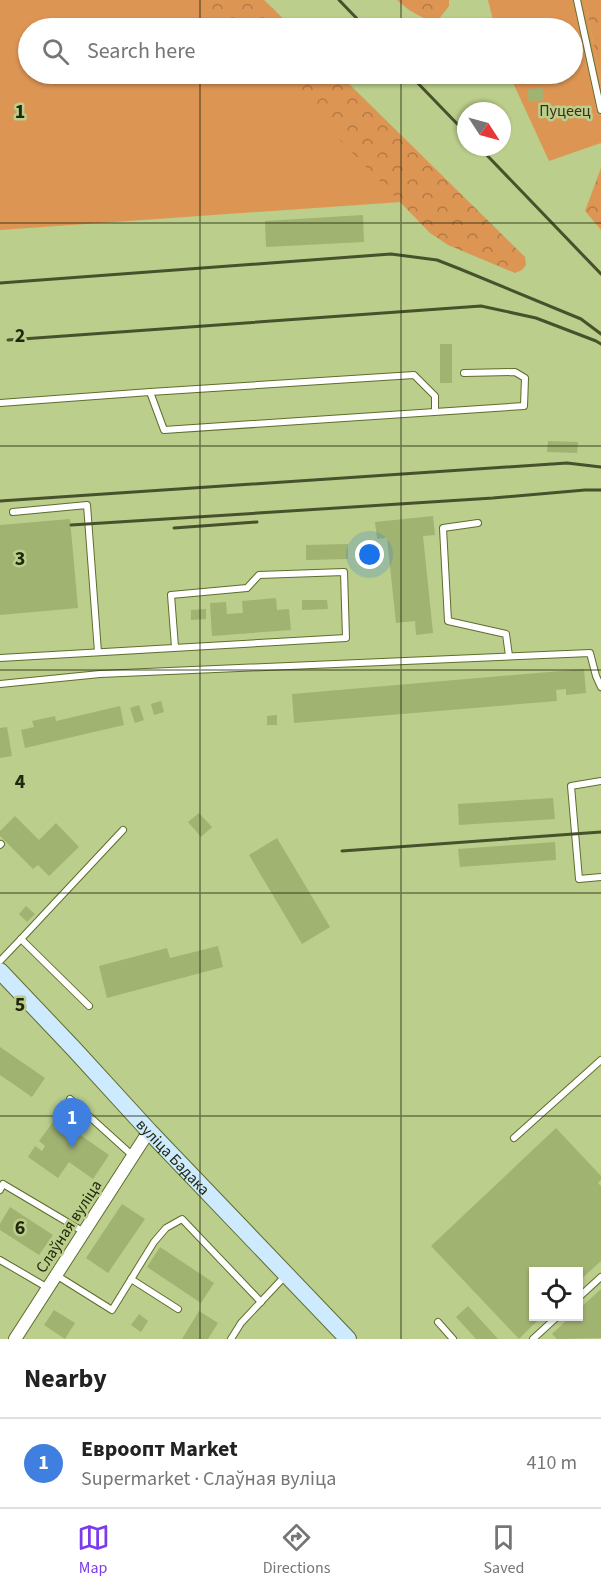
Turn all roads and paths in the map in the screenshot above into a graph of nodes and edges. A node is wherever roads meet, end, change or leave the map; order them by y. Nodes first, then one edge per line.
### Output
1 (577, 0) edge
2 (581, 18) edge
3 (583, 28) edge
4 (601, 110) edge
5 (464, 373) dead end
6 (150, 392) junction
7 (0, 403) edge
8 (435, 411) junction
9 (13, 512) dead end
10 (478, 523) dead end
11 (175, 647) junction
12 (98, 652) junction
13 (509, 656) junction
14 (0, 658) edge
15 (0, 684) edge
16 (601, 687) edge
17 (601, 781) edge
18 (123, 830) dead end
19 (601, 877) edge
20 (21, 939) junction
21 (0, 961) edge
22 (0, 971) edge
23 (89, 1006) dead end
24 (601, 1060) edge
25 (70, 1099) dead end
26 (148, 1131) junction
27 (514, 1138) dead end
28 (132, 1156) junction
29 (0, 1190) edge
30 (84, 1232) junction
31 (0, 1260) edge
32 (287, 1274) junction
33 (56, 1275) junction
34 (601, 1277) edge
35 (131, 1279) junction
36 (48, 1288) junction
37 (583, 1294) edge
38 (261, 1302) junction
39 (178, 1309) dead end
40 (553, 1321) edge
41 (438, 1322) dead end
42 (15, 1339) edge
43 (231, 1339) edge
44 (348, 1339) edge
45 (453, 1339) edge
46 (533, 1339) edge

1 - 2 lane
3 - 4 lane
5 - 8 lane
6 - 7 lane
6 - 8 lane
6 - 8 lane
9 - 12 lane
10 - 13 lane
11 - 11 lane
11 - 12 lane
12 - 14 lane
13 - 15 lane
13 - 16 lane
17 - 19 lane
18 - 20 lane
20 - 21 lane
20 - 23 lane
22 - 26 main road, вуліца Бадака
24 - 27 lane
25 - 28 lane
26 - 28 street, Слаўная вуліца
26 - 32 main road, вуліца Бадака
28 - 30 street, Слаўная вуліца
29 - 30 lane
30 - 33 street, Слаўная вуліца
31 - 36 lane
32 - 38 lane
32 - 44 main road, вуліца Бадака
33 - 35 lane
33 - 36 street, Слаўная вуліца
34 - 37 lane
35 - 38 lane
35 - 39 lane
36 - 42 street, Слаўная вуліца
38 - 43 lane
40 - 46 lane
41 - 45 lane

